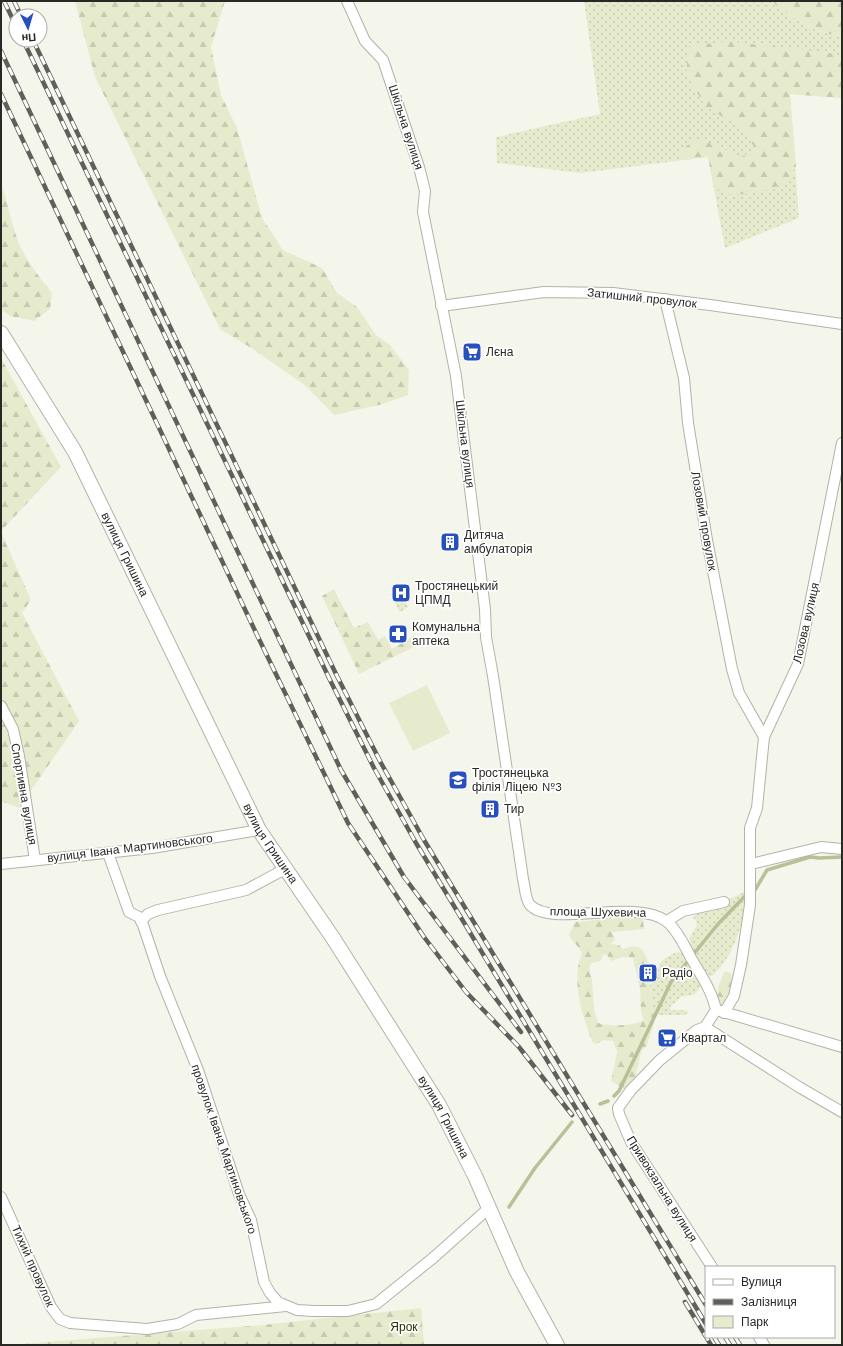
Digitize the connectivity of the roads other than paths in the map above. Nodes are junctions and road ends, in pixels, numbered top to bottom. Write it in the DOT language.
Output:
graph roads {
  1 [pos="347,1"];
  2 [pos="665,299"];
  3 [pos="441,306"];
  4 [pos="842,324"];
  5 [pos="1,333"];
  6 [pos="842,443"];
  7 [pos="1,706"];
  8 [pos="764,737"];
  9 [pos="259,830"];
  10 [pos="842,849"];
  11 [pos="108,853"];
  12 [pos="35,860"];
  13 [pos="1,864"];
  14 [pos="751,864"];
  15 [pos="285,869"];
  16 [pos="724,902"];
  17 [pos="529,903"];
  18 [pos="141,921"];
  19 [pos="667,921"];
  20 [pos="720,1011"];
  21 [pos="706,1027"];
  22 [pos="842,1047"];
  23 [pos="842,1112"];
  24 [pos="1,1197"];
  25 [pos="489,1208"];
  26 [pos="711,1266"];
  27 [pos="286,1306"];
  28 [pos="557,1345"];
  1 -- 3 [label="street, Шкільна вулиця"];
  2 -- 3 [label="street, Затишний провулок"];
  2 -- 4 [label="street, Затишний провулок"];
  2 -- 8 [label="street, Лозовий провулок"];
  3 -- 17 [label="street, Шкільна вулиця"];
  5 -- 9 [label="street, вулиця Гришина"];
  6 -- 8 [label="street, Лозова вулиця"];
  7 -- 12 [label="street, Спортивна вулиця"];
  8 -- 14 [label="street, Лозова вулиця"];
  9 -- 11 [label="street, вулиця Івана Мартиновського"];
  9 -- 15 [label="street, вулиця Гришина"];
  10 -- 14 [label="street"];
  11 -- 12 [label="street, вулиця Івана Мартиновського"];
  11 -- 18 [label="street, провулок Івана Мартиновського"];
  12 -- 13 [label="street, вулиця Івана Мартиновського"];
  14 -- 20 [label="street"];
  15 -- 18 [label="street"];
  15 -- 25 [label="street, вулиця Гришина"];
  16 -- 19 [label="street"];
  17 -- 19 [label="street, площа Шухевича"];
  18 -- 27 [label="street, провулок Івана Мартиновського"];
  19 -- 20 [label="street"];
  20 -- 21 [label="street"];
  20 -- 22 [label="street"];
  21 -- 23 [label="street"];
  21 -- 26 [label="street, Привокзальна вулиця"];
  24 -- 27 [label="street, Тихий провулок"];
  25 -- 27 [label="street, провулок Івана Мартиновського"];
  25 -- 28 [label="street, вулиця Гришина"];
}
